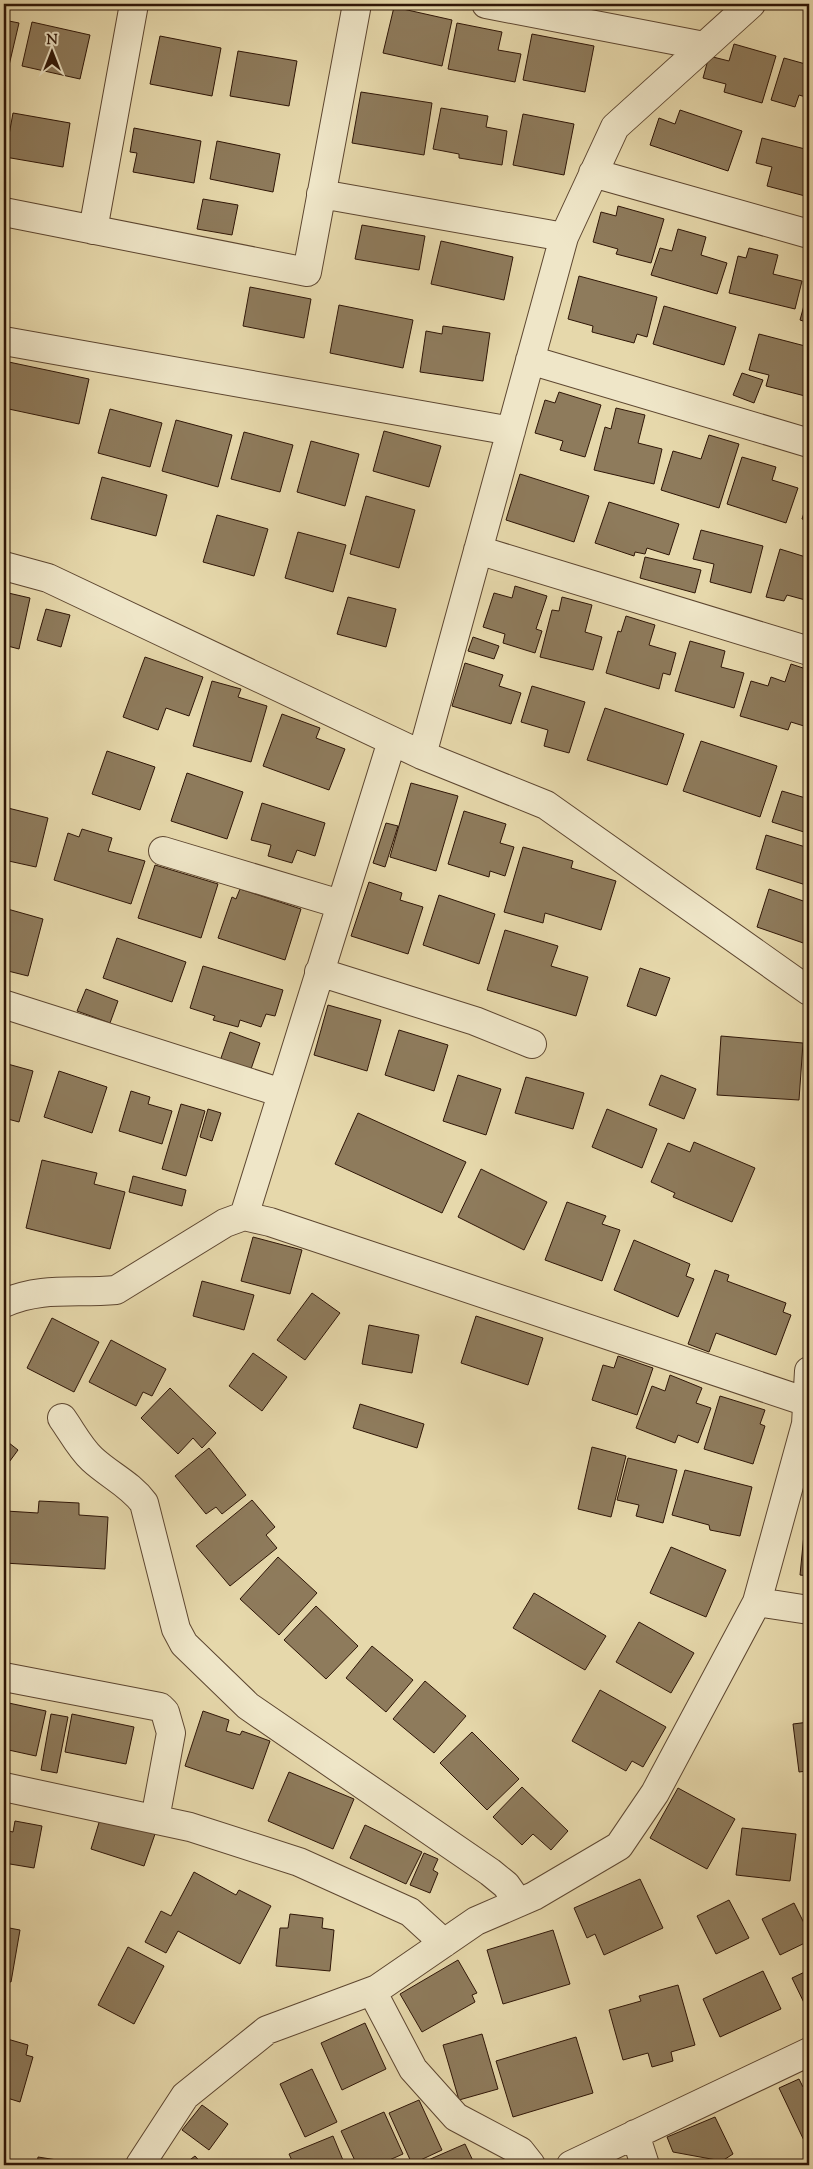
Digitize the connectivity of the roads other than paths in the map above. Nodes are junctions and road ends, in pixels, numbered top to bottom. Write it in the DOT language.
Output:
graph roads {
  1 [pos="134,4"];
  2 [pos="357,4"];
  3 [pos="486,4"];
  4 [pos="751,4"];
  5 [pos="704,46"];
  6 [pos="593,173"];
  7 [pos="321,194"];
  8 [pos="4,212"];
  9 [pos="93,230"];
  10 [pos="809,234"];
  11 [pos="564,237"];
  12 [pos="4,340"];
  13 [pos="530,360"];
  14 [pos="511,431"];
  15 [pos="809,443"];
  16 [pos="478,550"];
  17 [pos="4,566"];
  18 [pos="809,651"];
  19 [pos="392,741"];
  20 [pos="422,755"];
  21 [pos="163,851"];
  22 [pos="340,904"];
  23 [pos="319,972"];
  24 [pos="809,990"];
  25 [pos="6,1005"];
  26 [pos="532,1044"];
  27 [pos="282,1093"];
  28 [pos="244,1216"];
  29 [pos="4,1303"];
  30 [pos="809,1371"];
  31 [pos="807,1417"];
  32 [pos="62,1418"];
  33 [pos="757,1602"];
  34 [pos="809,1610"];
  35 [pos="4,1678"];
  36 [pos="4,1788"];
  37 [pos="155,1820"];
  38 [pos="518,1902"];
  39 [pos="444,1943"];
  40 [pos="372,1991"];
  41 [pos="809,2052"];
  42 [pos="636,2134"];
  43 [pos="140,2165"];
  44 [pos="531,2165"];
  45 [pos="571,2165"];
  46 [pos="645,2165"];
  1 -- 9 [label="street"];
  2 -- 7 [label="street"];
  3 -- 5 [label="street"];
  4 -- 5 [label="street"];
  5 -- 6 [label="street"];
  6 -- 10 [label="street"];
  6 -- 11 [label="street"];
  7 -- 9 [label="street"];
  7 -- 11 [label="street"];
  8 -- 9 [label="street"];
  11 -- 13 [label="street"];
  12 -- 14 [label="street"];
  13 -- 14 [label="street"];
  13 -- 15 [label="street"];
  14 -- 16 [label="street"];
  16 -- 18 [label="street"];
  16 -- 20 [label="street"];
  17 -- 19 [label="street"];
  19 -- 20 [label="street"];
  19 -- 22 [label="street"];
  20 -- 24 [label="street"];
  21 -- 22 [label="street"];
  22 -- 23 [label="street"];
  23 -- 26 [label="street"];
  23 -- 27 [label="street"];
  25 -- 27 [label="street"];
  27 -- 28 [label="street"];
  28 -- 29 [label="street"];
  28 -- 31 [label="street"];
  30 -- 31 [label="street"];
  31 -- 33 [label="street"];
  32 -- 38 [label="street"];
  33 -- 34 [label="street"];
  33 -- 38 [label="street"];
  35 -- 37 [label="street"];
  36 -- 37 [label="street"];
  37 -- 39 [label="street"];
  38 -- 39 [label="street"];
  39 -- 40 [label="street"];
  40 -- 43 [label="street"];
  40 -- 44 [label="street"];
  41 -- 42 [label="street"];
  42 -- 45 [label="street"];
  42 -- 46 [label="street"];
}
